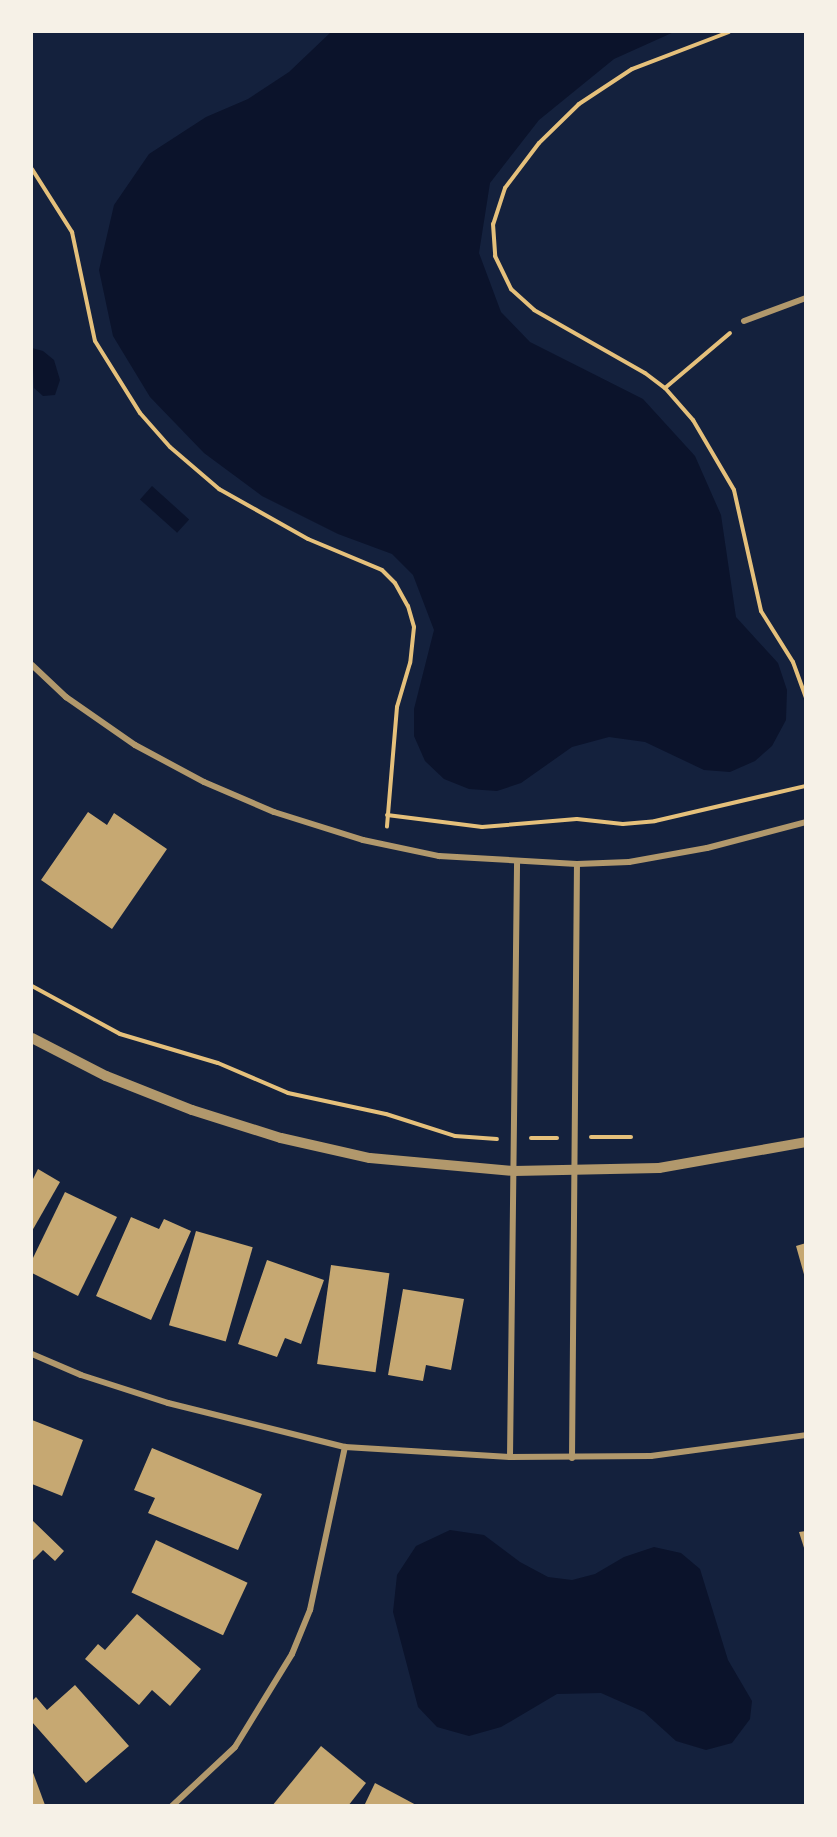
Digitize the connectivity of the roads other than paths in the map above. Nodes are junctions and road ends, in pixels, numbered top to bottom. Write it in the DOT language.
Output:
graph roads {
  1 [pos="806,298"];
  2 [pos="744,321"];
  3 [pos="32,665"];
  4 [pos="806,822"];
  5 [pos="517,863"];
  6 [pos="577,864"];
  7 [pos="32,1038"];
  8 [pos="806,1142"];
  9 [pos="514,1171"];
  10 [pos="574,1171"];
  11 [pos="32,1354"];
  12 [pos="806,1435"];
  13 [pos="345,1447"];
  14 [pos="510,1457"];
  15 [pos="572,1458"];
  16 [pos="172,1806"];
  1 -- 2 [label="street"];
  3 -- 5 [label="street"];
  4 -- 6 [label="street"];
  5 -- 6 [label="street"];
  5 -- 9 [label="street"];
  6 -- 10 [label="street"];
  7 -- 9 [label="street"];
  8 -- 10 [label="street"];
  9 -- 10 [label="street"];
  9 -- 14 [label="street"];
  10 -- 15 [label="street"];
  11 -- 13 [label="street"];
  12 -- 15 [label="street"];
  13 -- 14 [label="street"];
  13 -- 16 [label="street"];
  14 -- 15 [label="street"];
}
